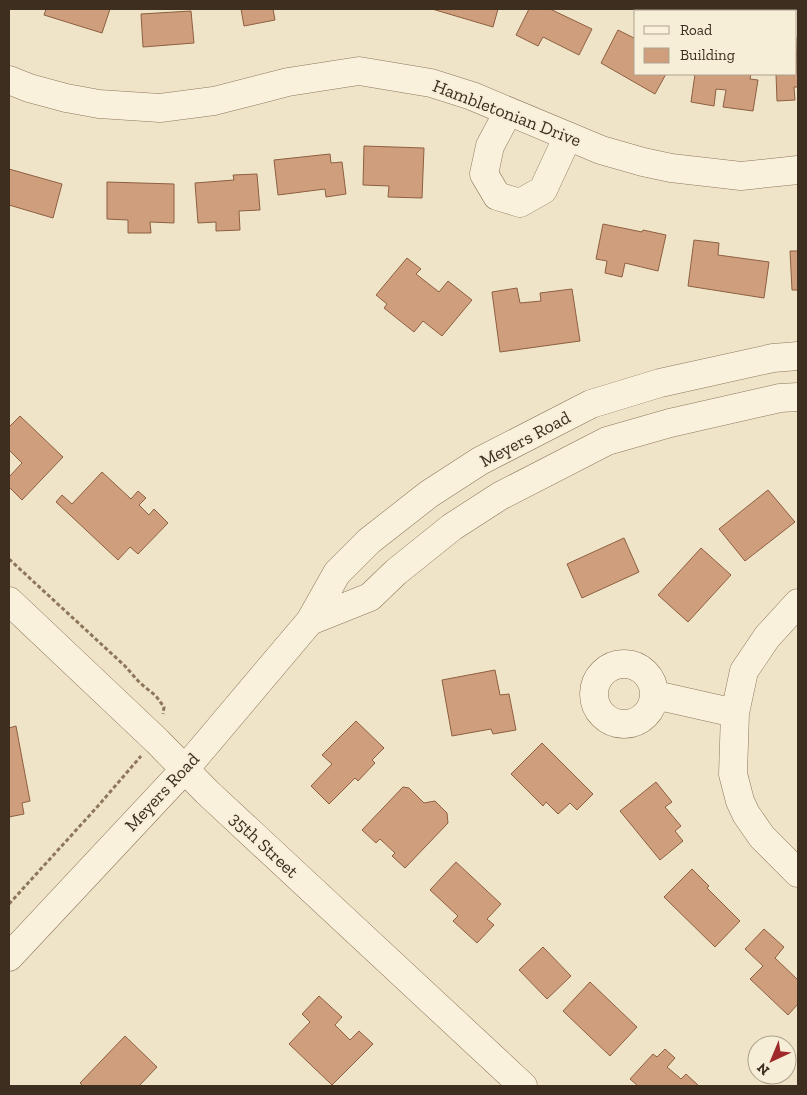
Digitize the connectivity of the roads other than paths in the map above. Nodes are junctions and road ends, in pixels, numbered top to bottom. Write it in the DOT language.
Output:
graph roads {
  1 [pos="9,80"];
  2 [pos="508,112"];
  3 [pos="568,136"];
  4 [pos="798,170"];
  5 [pos="798,356"];
  6 [pos="798,397"];
  7 [pos="9,601"];
  8 [pos="798,603"];
  9 [pos="310,622"];
  10 [pos="655,695"];
  11 [pos="735,713"];
  12 [pos="185,769"];
  13 [pos="798,873"];
  14 [pos="9,958"];
  15 [pos="523,1086"];
  1 -- 2 [label="street, Hambletonian Drive"];
  2 -- 3 [label="street, Hambletonian Drive"];
  2 -- 3 [label="street"];
  3 -- 4 [label="street, Hambletonian Drive"];
  5 -- 9 [label="street, Meyers Road"];
  6 -- 9 [label="street, Meyers Road"];
  7 -- 12 [label="street, 35th Street"];
  8 -- 11 [label="street"];
  9 -- 12 [label="street, Meyers Road"];
  10 -- 11 [label="street"];
  11 -- 13 [label="street"];
  12 -- 14 [label="street, Meyers Road"];
  12 -- 15 [label="street, 35th Street"];
}
